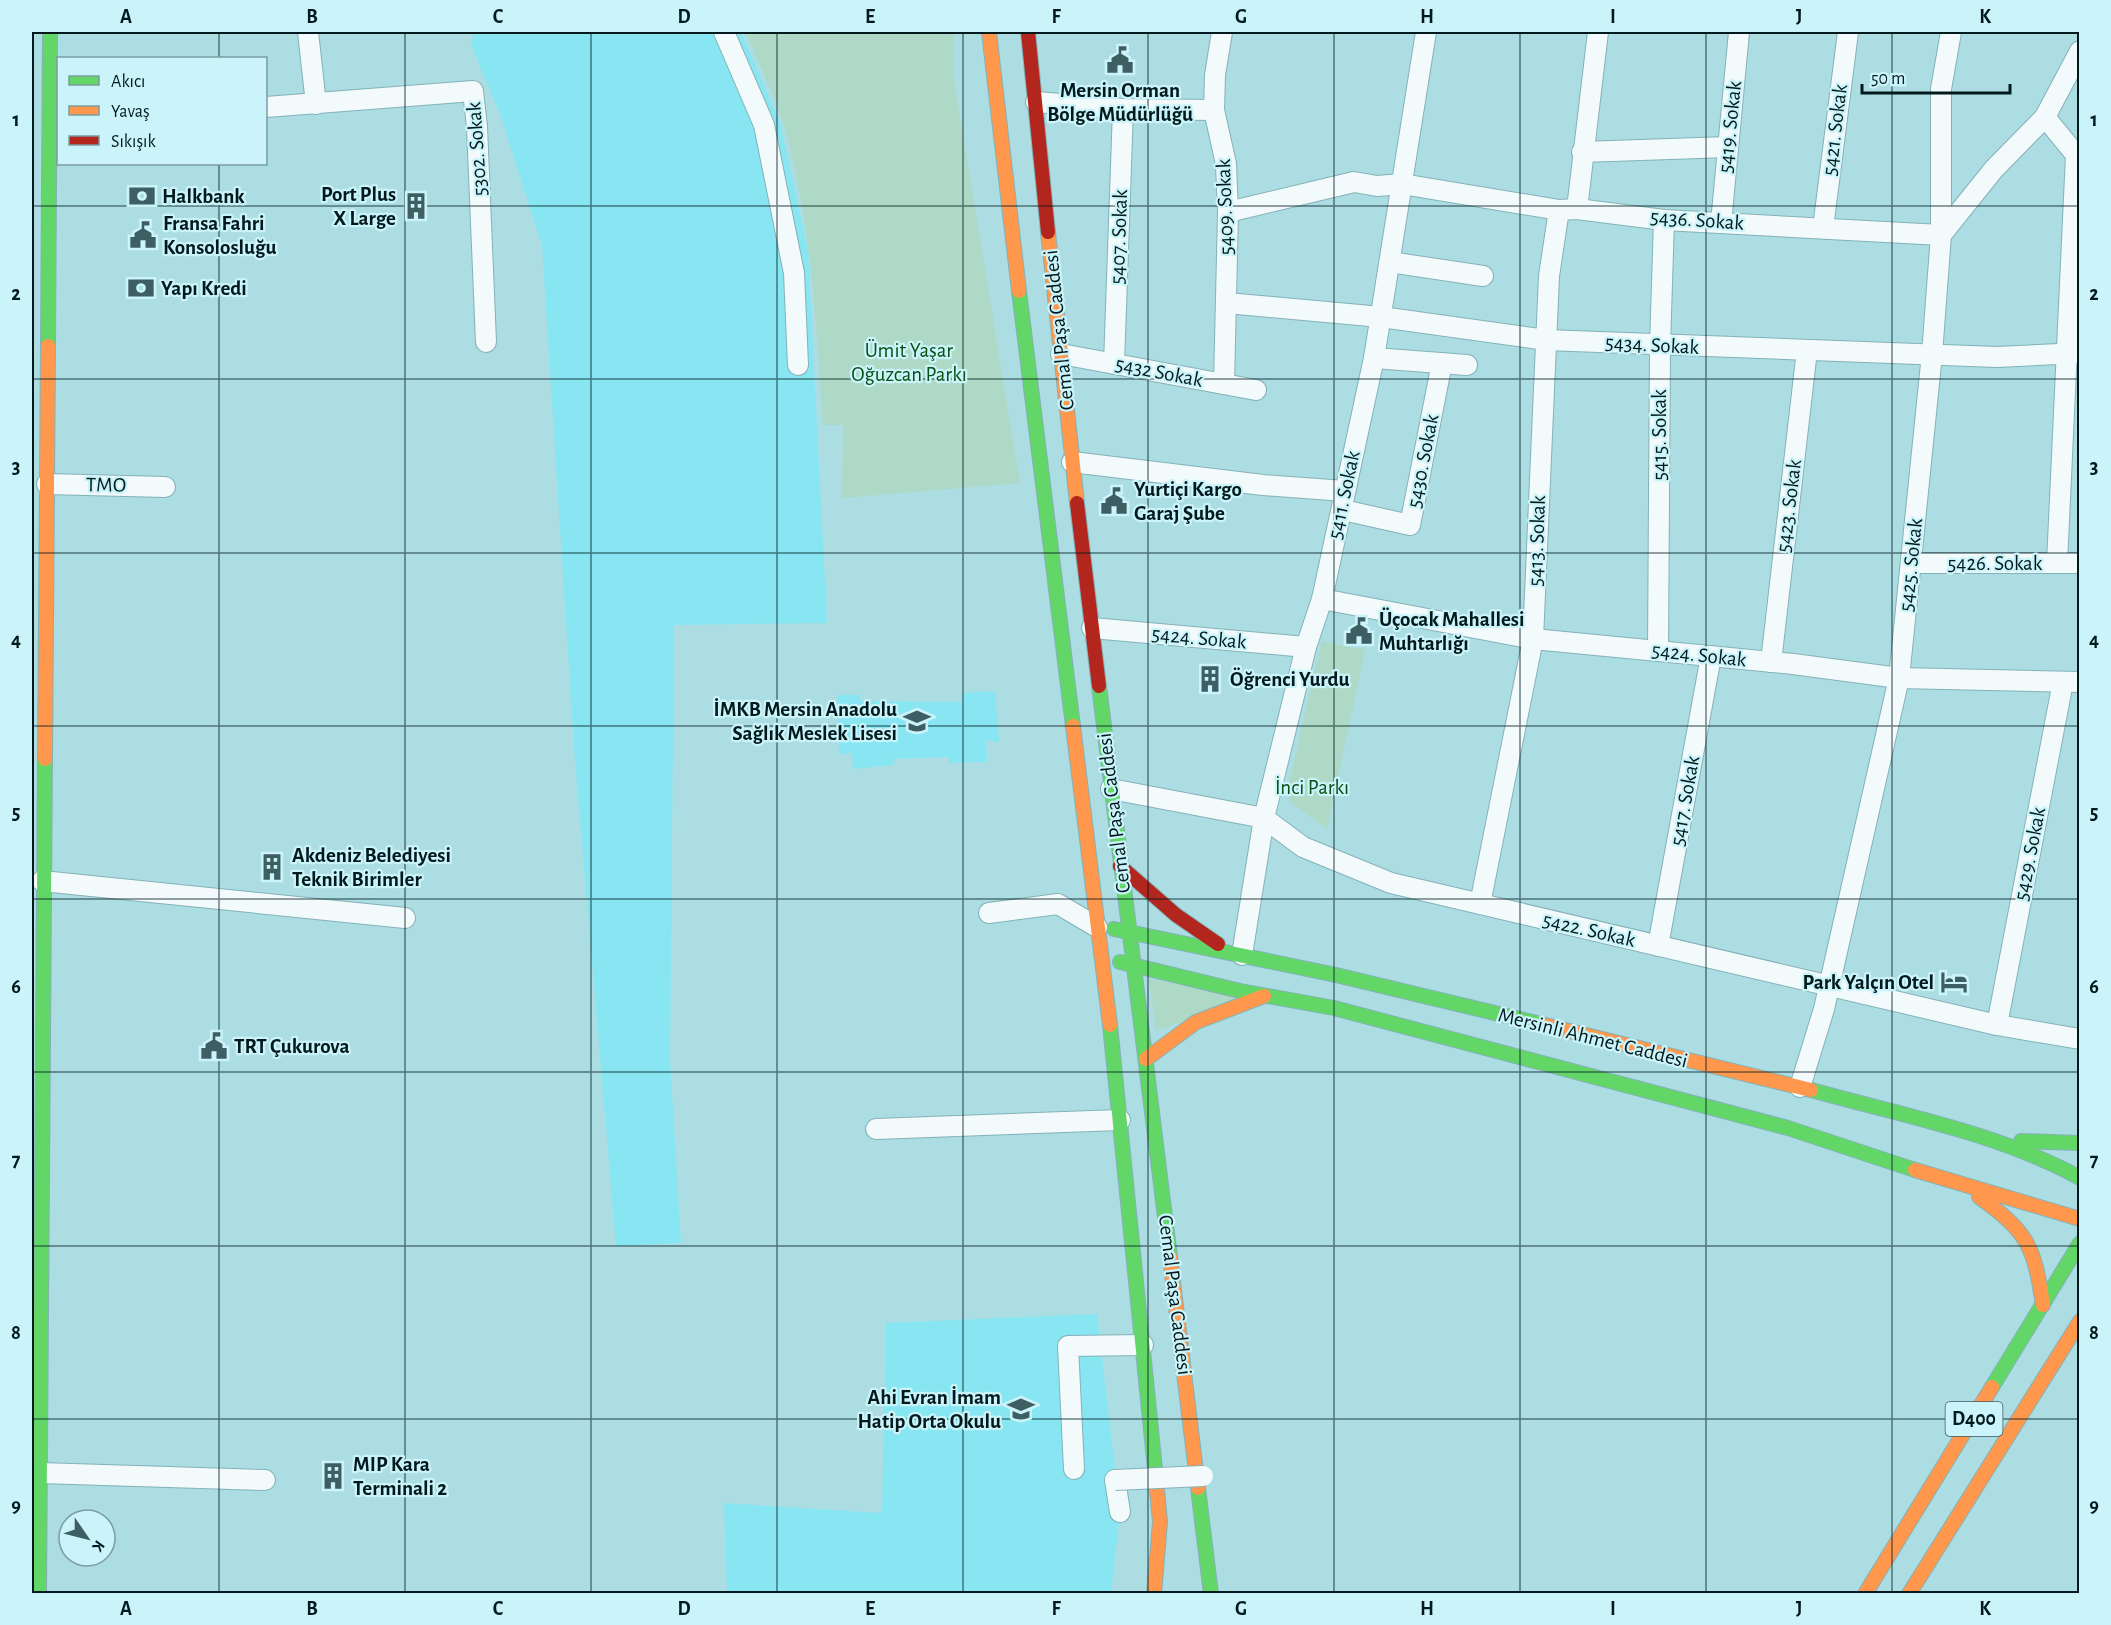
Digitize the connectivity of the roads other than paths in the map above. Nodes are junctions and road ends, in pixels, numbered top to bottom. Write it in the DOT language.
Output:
graph roads {
  1 [pos="50,32"];
  2 [pos="308,32"];
  3 [pos="724,32"];
  4 [pos="989,32"];
  5 [pos="1028,32"];
  6 [pos="1222,32"];
  7 [pos="1426,32"];
  8 [pos="1598,32"];
  9 [pos="1739,32"];
  10 [pos="1848,32"];
  11 [pos="1951,32"];
  12 [pos="2079,51"];
  13 [pos="1036,102"];
  14 [pos="316,104"];
  15 [pos="267,107"];
  16 [pos="1123,110"];
  17 [pos="1214,110"];
  18 [pos="2045,117"];
  19 [pos="54,118"];
  20 [pos="1728,147"];
  21 [pos="1582,152"];
  22 [pos="1402,184"];
  23 [pos="1568,210"];
  24 [pos="1228,212"];
  25 [pos="1664,220"];
  26 [pos="1721,223"];
  27 [pos="1822,228"];
  28 [pos="1941,235"];
  29 [pos="1390,262"];
  30 [pos="1483,276"];
  31 [pos="1227,303"];
  32 [pos="1381,317"];
  33 [pos="1546,340"];
  34 [pos="486,342"];
  35 [pos="1660,346"];
  36 [pos="1807,350"];
  37 [pos="2074,353"];
  38 [pos="1061,354"];
  39 [pos="1932,354"];
  40 [pos="1374,358"];
  41 [pos="1442,363"];
  42 [pos="1114,364"];
  43 [pos="798,365"];
  44 [pos="1467,365"];
  45 [pos="1224,384"];
  46 [pos="1256,390"];
  47 [pos="1072,462"];
  48 [pos="47,484"];
  49 [pos="165,487"];
  50 [pos="1344,500"];
  51 [pos="1911,563"];
  52 [pos="2057,563"];
  53 [pos="2079,563"];
  54 [pos="1322,598"];
  55 [pos="1092,628"];
  56 [pos="1533,639"];
  57 [pos="1306,647"];
  58 [pos="1658,651"];
  59 [pos="1711,656"];
  60 [pos="1771,662"];
  61 [pos="1899,678"];
  62 [pos="2071,682"];
  63 [pos="1111,789"];
  64 [pos="1264,818"];
  65 [pos="1120,866"];
  66 [pos="42,881"];
  67 [pos="1480,904"];
  68 [pos="989,913"];
  69 [pos="405,918"];
  70 [pos="1097,927"];
  71 [pos="1128,930"];
  72 [pos="1658,946"];
  73 [pos="1235,953"];
  74 [pos="1104,960"];
  75 [pos="1134,965"];
  76 [pos="1829,986"];
  77 [pos="1264,996"];
  78 [pos="1997,1025"];
  79 [pos="2079,1039"];
  80 [pos="1146,1059"];
  81 [pos="1800,1088"];
  82 [pos="1120,1120"];
  83 [pos="876,1129"];
  84 [pos="1985,1138"];
  85 [pos="2079,1143"];
  86 [pos="2079,1178"];
  87 [pos="1960,1185"];
  88 [pos="2079,1219"];
  89 [pos="2079,1243"];
  90 [pos="2043,1305"];
  91 [pos="2079,1321"];
  92 [pos="1143,1345"];
  93 [pos="1074,1469"];
  94 [pos="40,1473"];
  95 [pos="266,1480"];
  96 [pos="1202,1511"];
  97 [pos="1120,1512"];
  98 [pos="39,1593"];
  99 [pos="1154,1593"];
  100 [pos="1211,1593"];
  101 [pos="1865,1593"];
  102 [pos="1909,1593"];
  1 -- 19 [label="main road"];
  2 -- 14 [label="street"];
  3 -- 43 [label="street"];
  4 -- 70 [label="main road, Cemal Paşa Caddesi"];
  5 -- 13 [label="main road, Cemal Paşa Caddesi"];
  6 -- 17 [label="street, 5409. Sokak"];
  7 -- 22 [label="street, 5411. Sokak"];
  8 -- 21 [label="street, 5413. Sokak"];
  9 -- 20 [label="street, 5419. Sokak"];
  10 -- 27 [label="street, 5421. Sokak"];
  11 -- 28 [label="street, 5425. Sokak"];
  12 -- 18 [label="street"];
  13 -- 16 [label="street"];
  13 -- 38 [label="main road, Cemal Paşa Caddesi"];
  14 -- 15 [label="street, 5302. Sokak"];
  14 -- 34 [label="street, 5302. Sokak"];
  16 -- 17 [label="street"];
  16 -- 42 [label="street, 5407. Sokak"];
  17 -- 24 [label="street, 5409. Sokak"];
  18 -- 28 [label="street"];
  18 -- 37 [label="street"];
  19 -- 48 [label="main road"];
  20 -- 21 [label="street"];
  20 -- 26 [label="street, 5419. Sokak"];
  21 -- 23 [label="street, 5413. Sokak"];
  22 -- 23 [label="street, 5436. Sokak"];
  22 -- 24 [label="street, 5436. Sokak"];
  22 -- 29 [label="street, 5411. Sokak"];
  23 -- 25 [label="street, 5436. Sokak"];
  23 -- 33 [label="street, 5413. Sokak"];
  24 -- 31 [label="street, 5409. Sokak"];
  25 -- 26 [label="street, 5436. Sokak"];
  25 -- 35 [label="street, 5415. Sokak"];
  26 -- 27 [label="street, 5436. Sokak"];
  27 -- 28 [label="street, 5436. Sokak"];
  28 -- 39 [label="street, 5425. Sokak"];
  29 -- 30 [label="street"];
  29 -- 32 [label="street, 5411. Sokak"];
  31 -- 32 [label="street, 5434. Sokak"];
  31 -- 45 [label="street, 5409. Sokak"];
  32 -- 33 [label="street, 5434. Sokak"];
  32 -- 40 [label="street, 5411. Sokak"];
  33 -- 35 [label="street, 5434. Sokak"];
  33 -- 56 [label="street, 5413. Sokak"];
  35 -- 36 [label="street, 5434. Sokak"];
  35 -- 58 [label="street, 5415. Sokak"];
  36 -- 39 [label="street, 5434. Sokak"];
  36 -- 60 [label="street, 5423. Sokak"];
  37 -- 39 [label="street, 5434. Sokak"];
  37 -- 52 [label="street"];
  38 -- 42 [label="street, 5432 Sokak"];
  38 -- 47 [label="main road, Cemal Paşa Caddesi"];
  39 -- 51 [label="street, 5425. Sokak"];
  40 -- 41 [label="street"];
  40 -- 50 [label="street, 5411. Sokak"];
  41 -- 44 [label="street"];
  41 -- 50 [label="street, 5430. Sokak"];
  42 -- 45 [label="street, 5432 Sokak"];
  45 -- 46 [label="street, 5432 Sokak"];
  47 -- 50 [label="street"];
  47 -- 55 [label="main road, Cemal Paşa Caddesi"];
  48 -- 49 [label="street, TMO"];
  48 -- 66 [label="main road"];
  50 -- 54 [label="street, 5411. Sokak"];
  51 -- 52 [label="street, 5426. Sokak"];
  51 -- 61 [label="street, 5425. Sokak"];
  52 -- 53 [label="street, 5426. Sokak"];
  54 -- 56 [label="street, 5424. Sokak"];
  54 -- 57 [label="street, 5411. Sokak"];
  55 -- 57 [label="street, 5424. Sokak"];
  55 -- 63 [label="main road, Cemal Paşa Caddesi"];
  56 -- 58 [label="street, 5424. Sokak"];
  56 -- 67 [label="street, 5413. Sokak"];
  57 -- 64 [label="street, 5411. Sokak"];
  58 -- 59 [label="street, 5424. Sokak"];
  59 -- 60 [label="street, 5424. Sokak"];
  59 -- 72 [label="street, 5417. Sokak"];
  60 -- 61 [label="street, 5424. Sokak"];
  61 -- 62 [label="street, 5424. Sokak"];
  61 -- 76 [label="street, 5425. Sokak"];
  62 -- 78 [label="street, 5429. Sokak"];
  63 -- 64 [label="street, 5422. Sokak"];
  63 -- 65 [label="main road, Cemal Paşa Caddesi"];
  64 -- 67 [label="street, 5422. Sokak"];
  64 -- 73 [label="street, 5411. Sokak"];
  65 -- 71 [label="main road, Cemal Paşa Caddesi"];
  65 -- 73 [label="main road"];
  66 -- 69 [label="street"];
  66 -- 94 [label="main road"];
  67 -- 72 [label="street, 5422. Sokak"];
  68 -- 70 [label="street"];
  70 -- 71 [label="main road, Mersinli Ahmet Caddesi"];
  70 -- 74 [label="main road, Cemal Paşa Caddesi"];
  71 -- 73 [label="main road, Mersinli Ahmet Caddesi"];
  71 -- 75 [label="main road, Cemal Paşa Caddesi"];
  72 -- 76 [label="street, 5422. Sokak"];
  73 -- 81 [label="main road, Mersinli Ahmet Caddesi"];
  74 -- 75 [label="main road, Mersinli Ahmet Caddesi"];
  74 -- 82 [label="main road, Cemal Paşa Caddesi"];
  75 -- 77 [label="main road, Mersinli Ahmet Caddesi"];
  75 -- 80 [label="main road, Cemal Paşa Caddesi"];
  76 -- 78 [label="street, 5422. Sokak"];
  76 -- 81 [label="street, 5425. Sokak"];
  77 -- 80 [label="main road"];
  77 -- 87 [label="main road, Mersinli Ahmet Caddesi"];
  78 -- 79 [label="street, 5422. Sokak"];
  80 -- 96 [label="main road, Cemal Paşa Caddesi"];
  81 -- 84 [label="main road, Mersinli Ahmet Caddesi"];
  82 -- 83 [label="street"];
  82 -- 92 [label="main road, Cemal Paşa Caddesi"];
  84 -- 85 [label="main road"];
  84 -- 86 [label="main road, Mersinli Ahmet Caddesi"];
  87 -- 88 [label="main road, Mersinli Ahmet Caddesi"];
  87 -- 90 [label="main road"];
  89 -- 90 [label="main road, D400"];
  90 -- 101 [label="main road, D400"];
  91 -- 102 [label="main road, D400"];
  92 -- 93 [label="street"];
  92 -- 99 [label="main road, Cemal Paşa Caddesi"];
  94 -- 95 [label="street"];
  94 -- 98 [label="main road"];
  96 -- 97 [label="street, bridge"];
  96 -- 100 [label="main road, Cemal Paşa Caddesi"];
}
